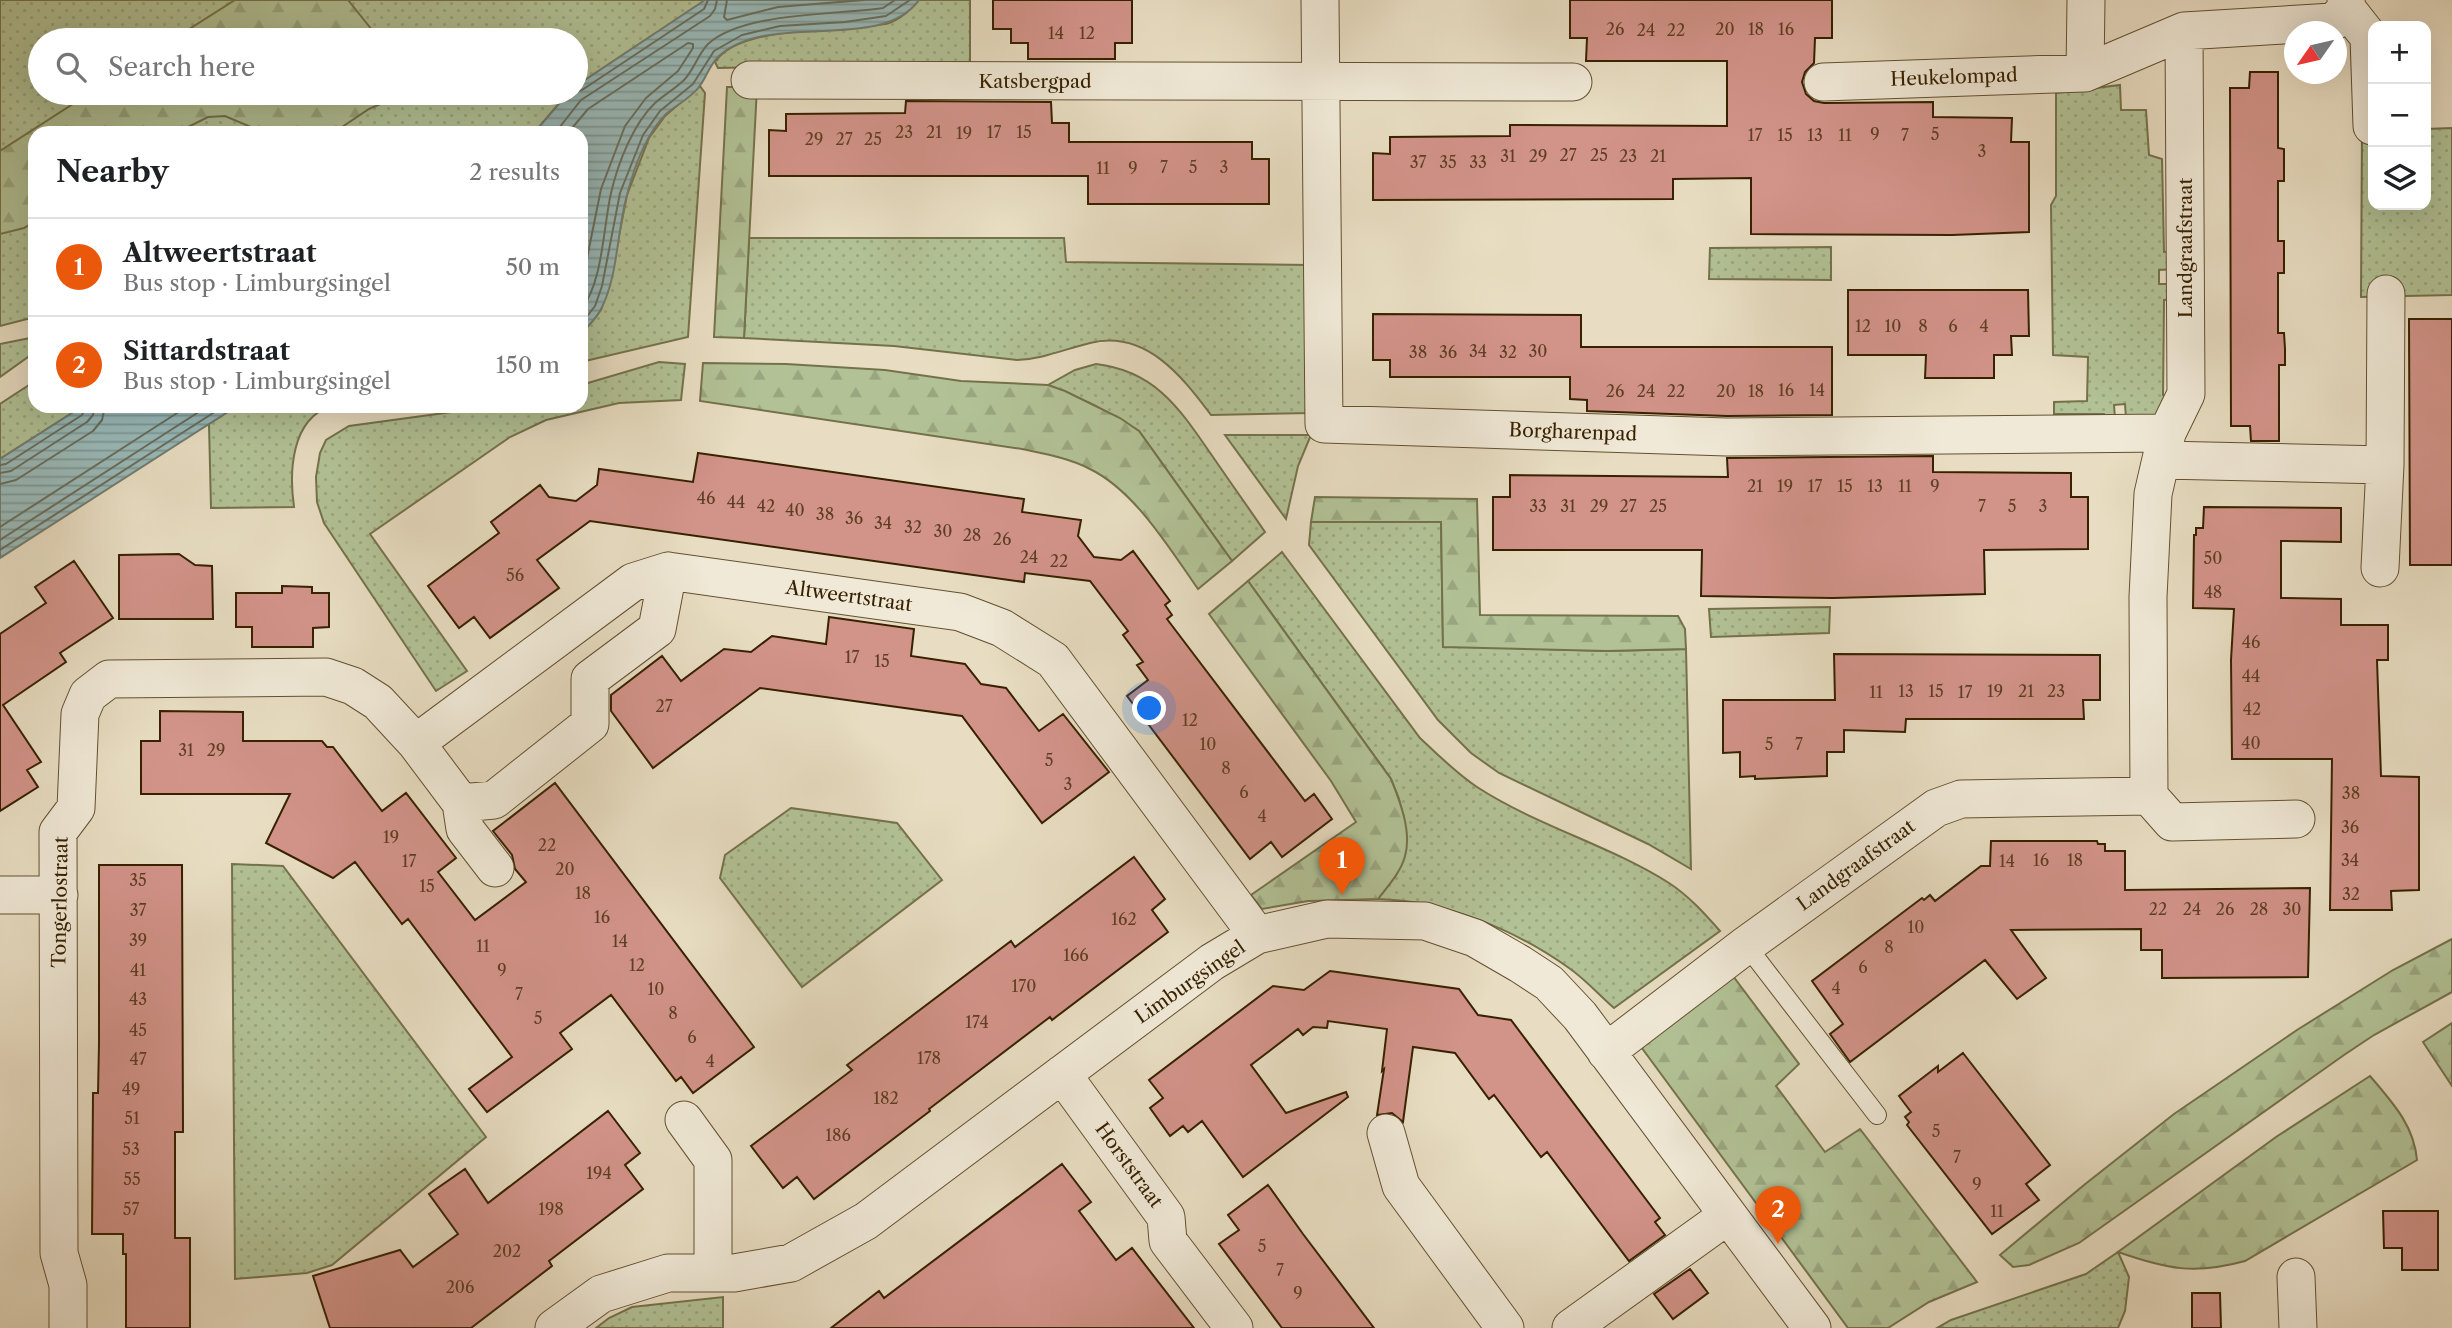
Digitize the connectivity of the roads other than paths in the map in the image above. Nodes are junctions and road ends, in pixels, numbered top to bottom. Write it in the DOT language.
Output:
graph roads {
  1 [pos="1320,0"];
  2 [pos="2086,0"];
  3 [pos="2346,5"];
  4 [pos="2184,31"];
  5 [pos="2085,73"];
  6 [pos="750,80"];
  7 [pos="1320,80"];
  8 [pos="1573,82"];
  9 [pos="1823,82"];
  10 [pos="2371,84"];
  11 [pos="2386,294"];
  12 [pos="2164,447"];
  13 [pos="2385,465"];
  14 [pos="2380,568"];
  15 [pos="668,571"];
  16 [pos="416,743"];
  17 [pos="2149,796"];
  18 [pos="461,803"];
  19 [pos="2296,818"];
  20 [pos="495,868"];
  21 [pos="0,895"];
  22 [pos="59,895"];
  23 [pos="1257,935"];
  24 [pos="1746,946"];
  25 [pos="1606,1052"];
  26 [pos="1062,1074"];
  27 [pos="1877,1115"];
  28 [pos="684,1120"];
  29 [pos="1386,1133"];
  30 [pos="1727,1216"];
  31 [pos="713,1273"];
  32 [pos="2295,1277"];
  33 [pos="68,1328"];
  34 [pos="554,1328"];
  35 [pos="1234,1328"];
  36 [pos="1505,1328"];
  37 [pos="1571,1328"];
  38 [pos="1812,1328"];
  39 [pos="2298,1328"];
  1 -- 7 [label="street"];
  2 -- 5 [label="street"];
  3 -- 4 [label="street"];
  3 -- 10 [label="street"];
  4 -- 5 [label="street"];
  4 -- 12 [label="street, Landgraafstraat"];
  5 -- 9 [label="street, Heukelompad"];
  6 -- 7 [label="street, Katsbergpad"];
  7 -- 8 [label="street"];
  7 -- 12 [label="street, Borgharenpad"];
  11 -- 13 [label="street"];
  12 -- 13 [label="street"];
  12 -- 17 [label="street, Landgraafstraat"];
  13 -- 14 [label="street"];
  15 -- 16 [label="street, Altweertstraat"];
  15 -- 18 [label="street"];
  15 -- 23 [label="street, Altweertstraat"];
  16 -- 18 [label="street, Tongerlostraat"];
  16 -- 22 [label="street, Tongerlostraat"];
  17 -- 19 [label="street"];
  17 -- 24 [label="street, Landgraafstraat"];
  18 -- 20 [label="street, Tongerlostraat"];
  21 -- 22 [label="street"];
  22 -- 33 [label="street, Tongerlostraat"];
  23 -- 25 [label="street, Limburgsingel"];
  23 -- 26 [label="street, Limburgsingel"];
  24 -- 25 [label="street, Landgraafstraat"];
  24 -- 27 [label="lane"];
  25 -- 30 [label="street, Limburgsingel"];
  26 -- 31 [label="street, Limburgsingel"];
  26 -- 35 [label="street, Horststraat"];
  28 -- 31 [label="street"];
  29 -- 36 [label="street"];
  30 -- 37 [label="street"];
  30 -- 38 [label="street, Limburgsingel"];
  31 -- 34 [label="street, Limburgsingel"];
  32 -- 39 [label="street"];
}
